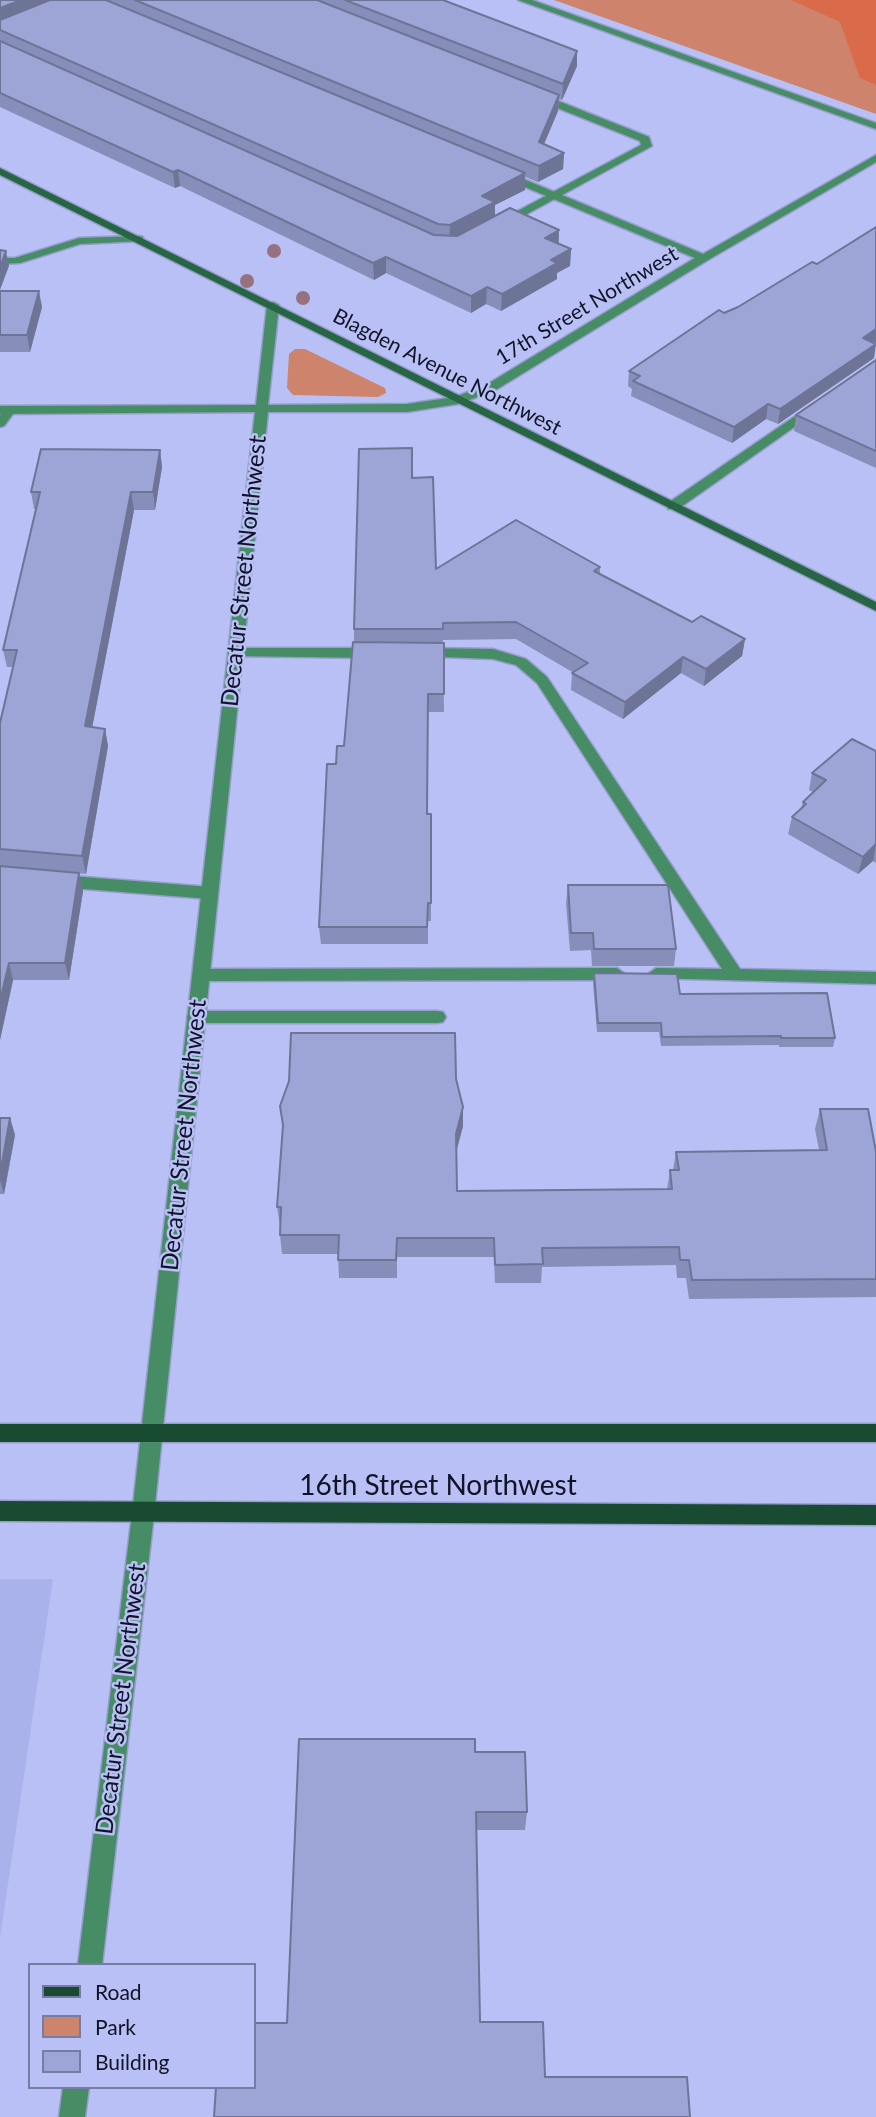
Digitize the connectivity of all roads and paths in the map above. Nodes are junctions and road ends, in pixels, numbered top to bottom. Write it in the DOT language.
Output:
graph roads {
  1 [pos="523,0"];
  2 [pos="526,92"];
  3 [pos="876,126"];
  4 [pos="876,158"];
  5 [pos="492,169"];
  6 [pos="0,171"];
  7 [pos="555,195"];
  8 [pos="492,229"];
  9 [pos="139,239"];
  10 [pos="704,258"];
  11 [pos="0,261"];
  12 [pos="273,305"];
  13 [pos="830,396"];
  14 [pos="458,400"];
  15 [pos="5,410"];
  16 [pos="261,410"];
  17 [pos="0,423"];
  18 [pos="673,506"];
  19 [pos="876,607"];
  20 [pos="235,653"];
  21 [pos="40,879"];
  22 [pos="210,893"];
  23 [pos="201,975"];
  24 [pos="734,975"];
  25 [pos="876,978"];
  26 [pos="197,1017"];
  27 [pos="437,1017"];
  28 [pos="0,1433"];
  29 [pos="152,1433"];
  30 [pos="876,1433"];
  31 [pos="0,1511"];
  32 [pos="143,1514"];
  33 [pos="876,1515"];
  34 [pos="90,1963"];
  35 [pos="76,2089"];
  36 [pos="72,2117"];
  1 -- 3 [label="street"];
  2 -- 7 [label="street"];
  4 -- 10 [label="street, 17th Street Northwest"];
  5 -- 7 [label="street"];
  6 -- 9 [label="main road, Blagden Avenue Northwest"];
  7 -- 8 [label="street"];
  7 -- 10 [label="street"];
  9 -- 11 [label="street"];
  9 -- 12 [label="main road, Blagden Avenue Northwest"];
  10 -- 14 [label="street, 17th Street Northwest"];
  12 -- 14 [label="main road, Blagden Avenue Northwest"];
  12 -- 16 [label="street, Decatur Street Northwest"];
  13 -- 18 [label="street"];
  14 -- 16 [label="street, 17th Street Northwest"];
  14 -- 18 [label="main road, Blagden Avenue Northwest"];
  15 -- 16 [label="street, 17th Street Northwest"];
  15 -- 17 [label="street"];
  16 -- 20 [label="street, Decatur Street Northwest"];
  18 -- 19 [label="main road, Blagden Avenue Northwest"];
  20 -- 22 [label="street, Decatur Street Northwest"];
  20 -- 24 [label="street"];
  21 -- 22 [label="street"];
  22 -- 23 [label="street, Decatur Street Northwest"];
  23 -- 24 [label="street"];
  23 -- 26 [label="street, Decatur Street Northwest"];
  24 -- 25 [label="street"];
  26 -- 27 [label="street"];
  26 -- 29 [label="street, Decatur Street Northwest"];
  28 -- 29 [label="main road"];
  29 -- 30 [label="main road"];
  29 -- 32 [label="street, Decatur Street Northwest"];
  31 -- 32 [label="main road, 16th Street Northwest"];
  32 -- 33 [label="main road, 16th Street Northwest"];
  32 -- 34 [label="street, Decatur Street Northwest"];
  35 -- 36 [label="street"];
}
